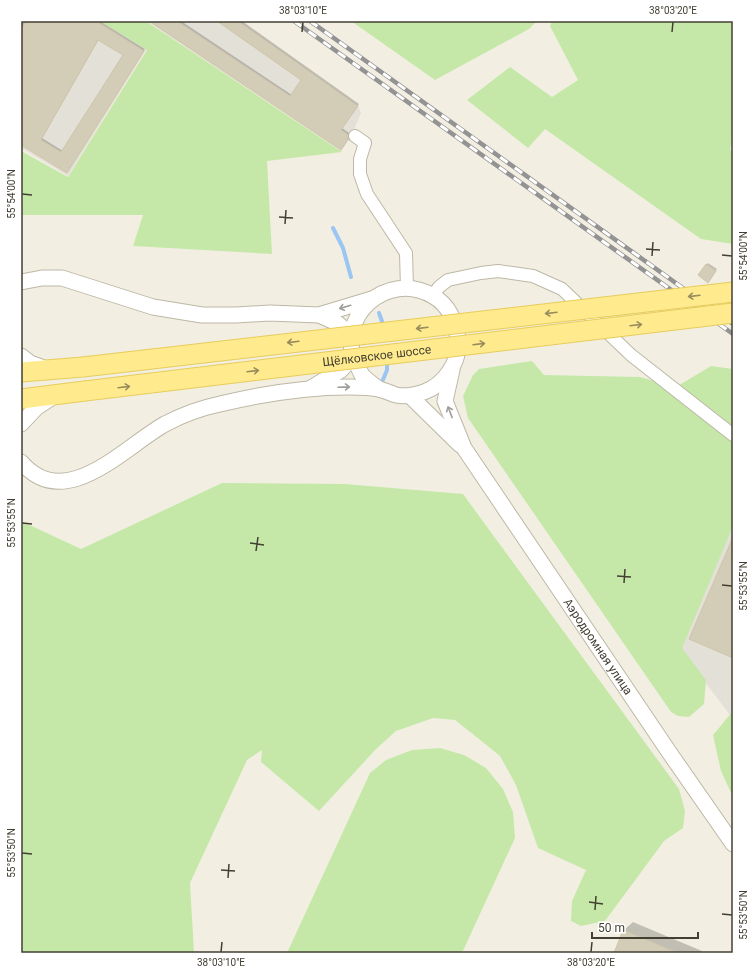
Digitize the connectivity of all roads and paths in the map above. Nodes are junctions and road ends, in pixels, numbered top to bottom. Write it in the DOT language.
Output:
graph roads {
  1 [pos="355,136"];
  2 [pos="42,278"];
  3 [pos="21,282"];
  4 [pos="407,288"];
  5 [pos="21,291"];
  6 [pos="733,292"];
  7 [pos="433,296"];
  8 [pos="372,299"];
  9 [pos="733,313"];
  10 [pos="319,315"];
  11 [pos="351,335"];
  12 [pos="21,356"];
  13 [pos="353,356"];
  14 [pos="453,367"];
  15 [pos="48,370"];
  16 [pos="21,372"];
  17 [pos="310,389"];
  18 [pos="379,389"];
  19 [pos="54,396"];
  20 [pos="410,396"];
  21 [pos="21,399"];
  22 [pos="21,424"];
  23 [pos="733,435"];
  24 [pos="464,448"];
  25 [pos="21,462"];
  26 [pos="733,844"];
  1 -- 4 [label="street"];
  2 -- 3 [label="street"];
  2 -- 5 [label="street"];
  2 -- 10 [label="street"];
  4 -- 7 [label="street"];
  4 -- 8 [label="street"];
  6 -- 15 [label="main road, Щёлковское шоссе, one-way, bridge"];
  7 -- 14 [label="street"];
  7 -- 23 [label="street"];
  8 -- 10 [label="street, one-way"];
  8 -- 11 [label="street"];
  19 -- 9 [label="main road, Щёлковское шоссе, one-way, bridge"];
  10 -- 11 [label="street"];
  11 -- 13 [label="street"];
  12 -- 15 [label="street"];
  13 -- 17 [label="street"];
  13 -- 18 [label="street"];
  14 -- 20 [label="street"];
  24 -- 14 [label="street, one-way"];
  15 -- 16 [label="main road, Щёлковское шоссе"];
  17 -- 18 [label="street, one-way"];
  17 -- 25 [label="street"];
  18 -- 20 [label="street"];
  19 -- 21 [label="main road, Щёлковское шоссе"];
  19 -- 22 [label="street"];
  20 -- 24 [label="street"];
  24 -- 26 [label="street, Аэродромная улица"];
}
